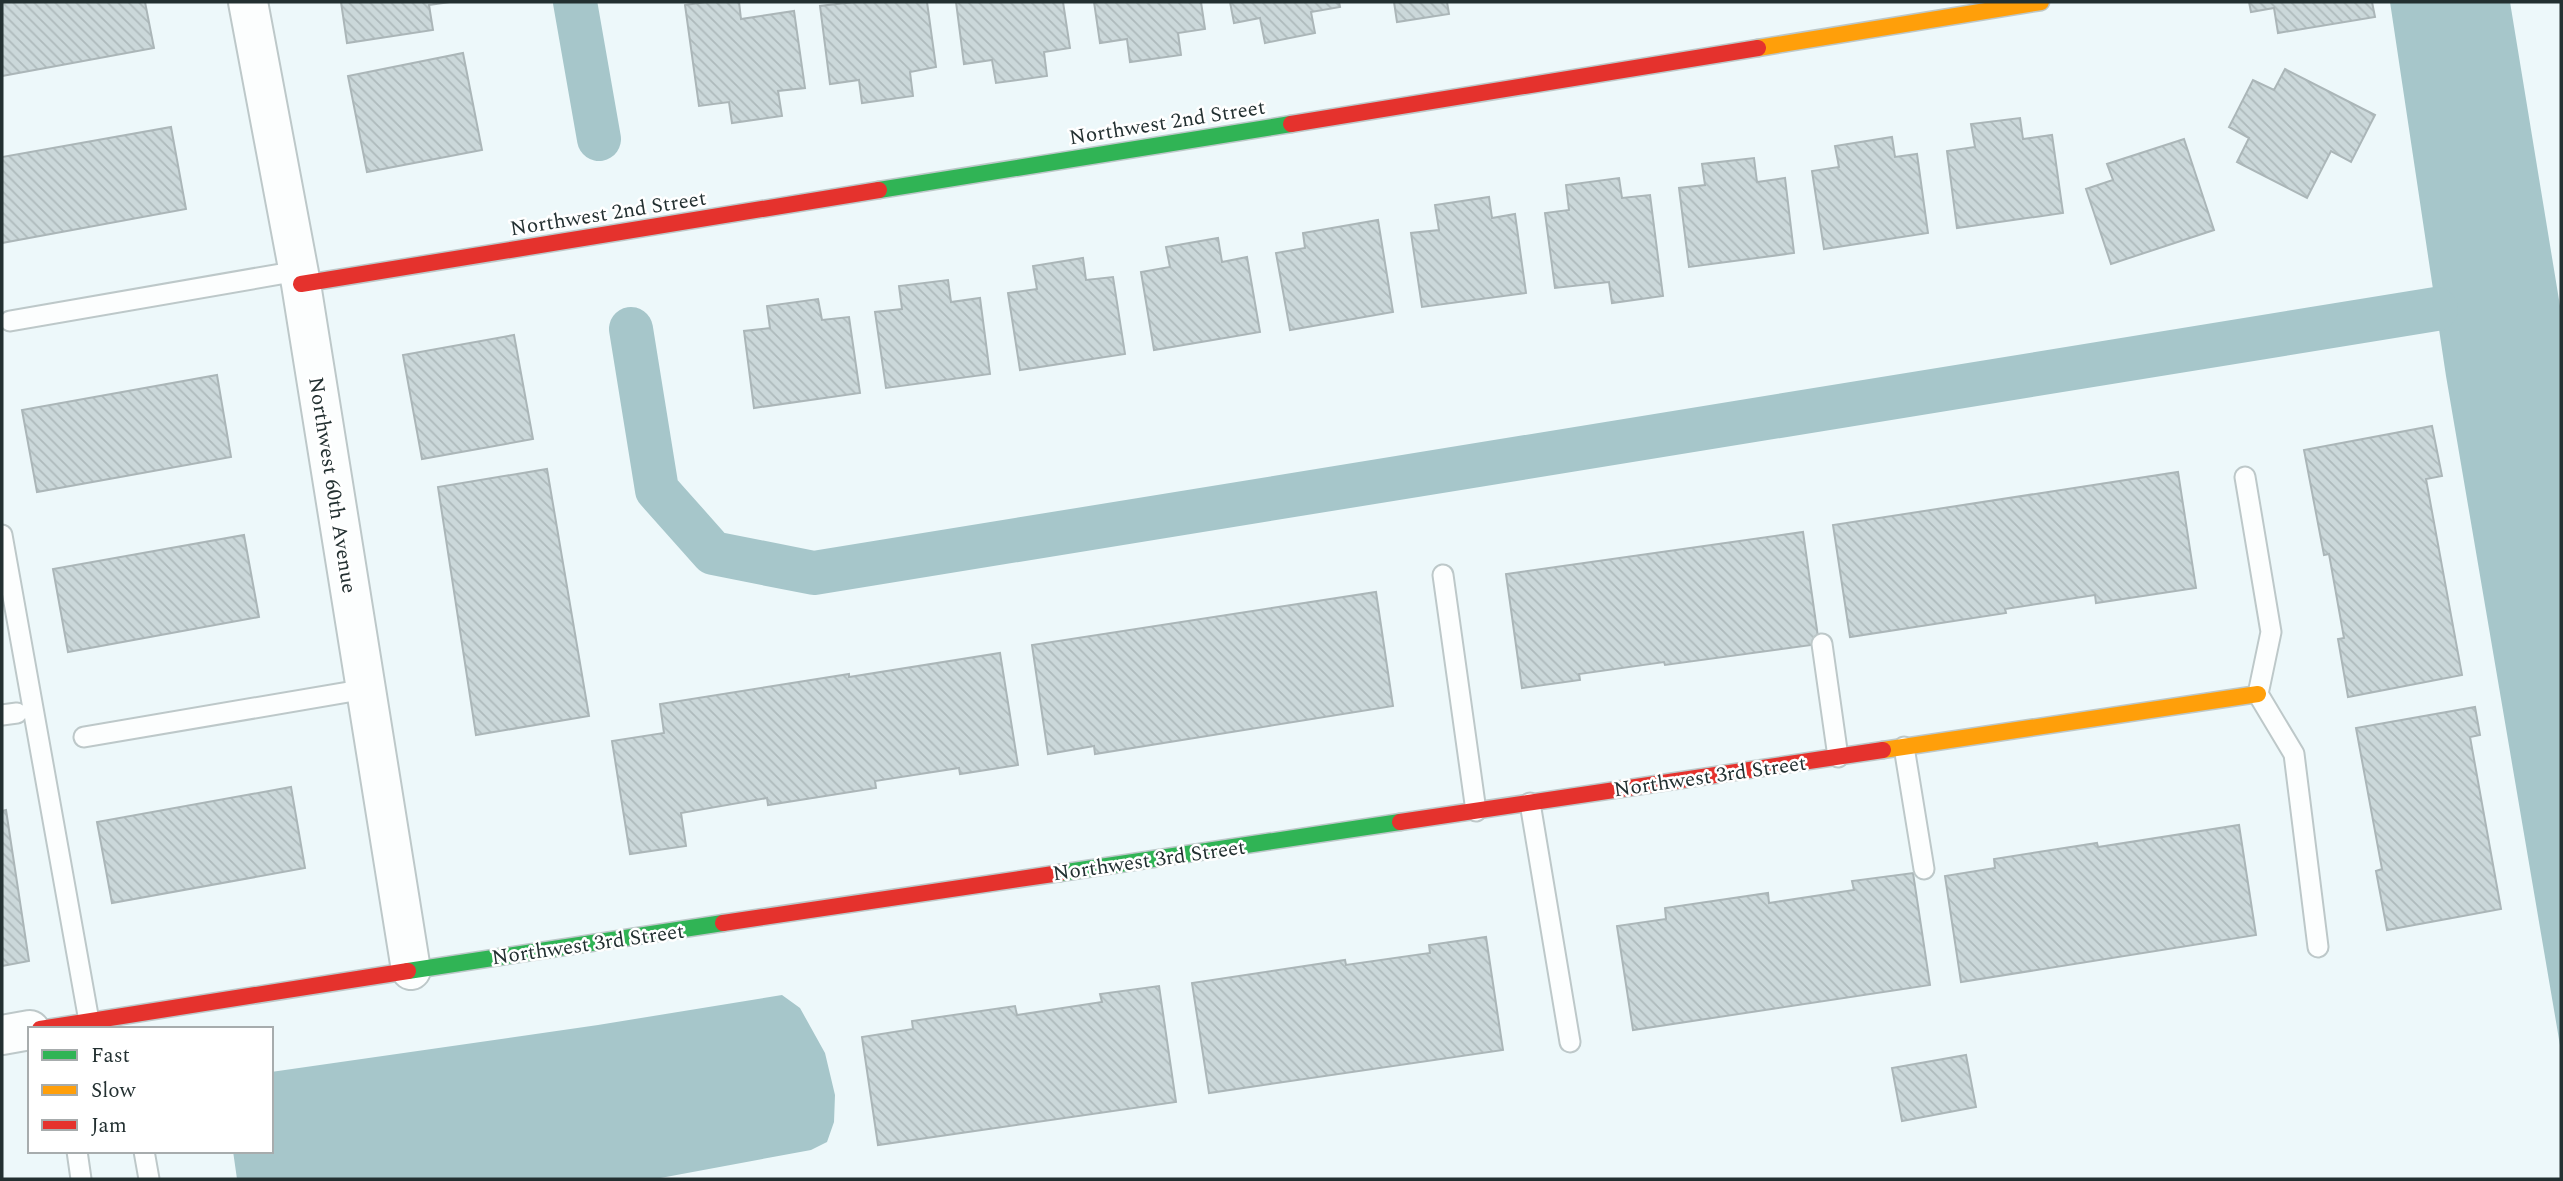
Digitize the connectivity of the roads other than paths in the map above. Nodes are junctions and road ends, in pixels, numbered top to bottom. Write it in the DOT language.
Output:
graph roads {
  1 [pos="248,2"];
  2 [pos="2040,2"];
  3 [pos="300,278"];
  4 [pos="10,321"];
  5 [pos="2245,477"];
  6 [pos="2,535"];
  7 [pos="1443,575"];
  8 [pos="1822,644"];
  9 [pos="366,689"];
  10 [pos="2258,694"];
  11 [pos="84,737"];
  12 [pos="1904,747"];
  13 [pos="1838,757"];
  14 [pos="1530,803"];
  15 [pos="1476,811"];
  16 [pos="1924,869"];
  17 [pos="2318,947"];
  18 [pos="411,970"];
  19 [pos="89,1021"];
  20 [pos="120,1023"];
  21 [pos="52,1027"];
  22 [pos="28,1031"];
  23 [pos="2,1035"];
  24 [pos="1570,1042"];
  25 [pos="77,1153"];
  26 [pos="144,1153"];
  27 [pos="81,1179"];
  28 [pos="149,1179"];
  1 -- 3 [label="street, Northwest 60th Avenue"];
  2 -- 3 [label="street, Northwest 2nd Street"];
  3 -- 4 [label="lane"];
  3 -- 9 [label="street, Northwest 60th Avenue"];
  5 -- 10 [label="lane"];
  6 -- 19 [label="lane"];
  7 -- 15 [label="lane"];
  8 -- 13 [label="lane"];
  9 -- 11 [label="lane"];
  9 -- 18 [label="street, Northwest 60th Avenue"];
  10 -- 12 [label="street, Northwest 3rd Street"];
  10 -- 17 [label="lane"];
  12 -- 13 [label="street, Northwest 3rd Street"];
  12 -- 16 [label="lane"];
  13 -- 14 [label="street, Northwest 3rd Street"];
  14 -- 15 [label="street, Northwest 3rd Street"];
  14 -- 24 [label="lane"];
  15 -- 18 [label="street, Northwest 3rd Street"];
  18 -- 20 [label="street, Northwest 3rd Street"];
  19 -- 20 [label="street, Northwest 3rd Street"];
  19 -- 21 [label="street, Northwest 3rd Street"];
  22 -- 23 [label="street, Northwest 3rd Street"];
  25 -- 27 [label="lane"];
  26 -- 28 [label="lane"];
}
